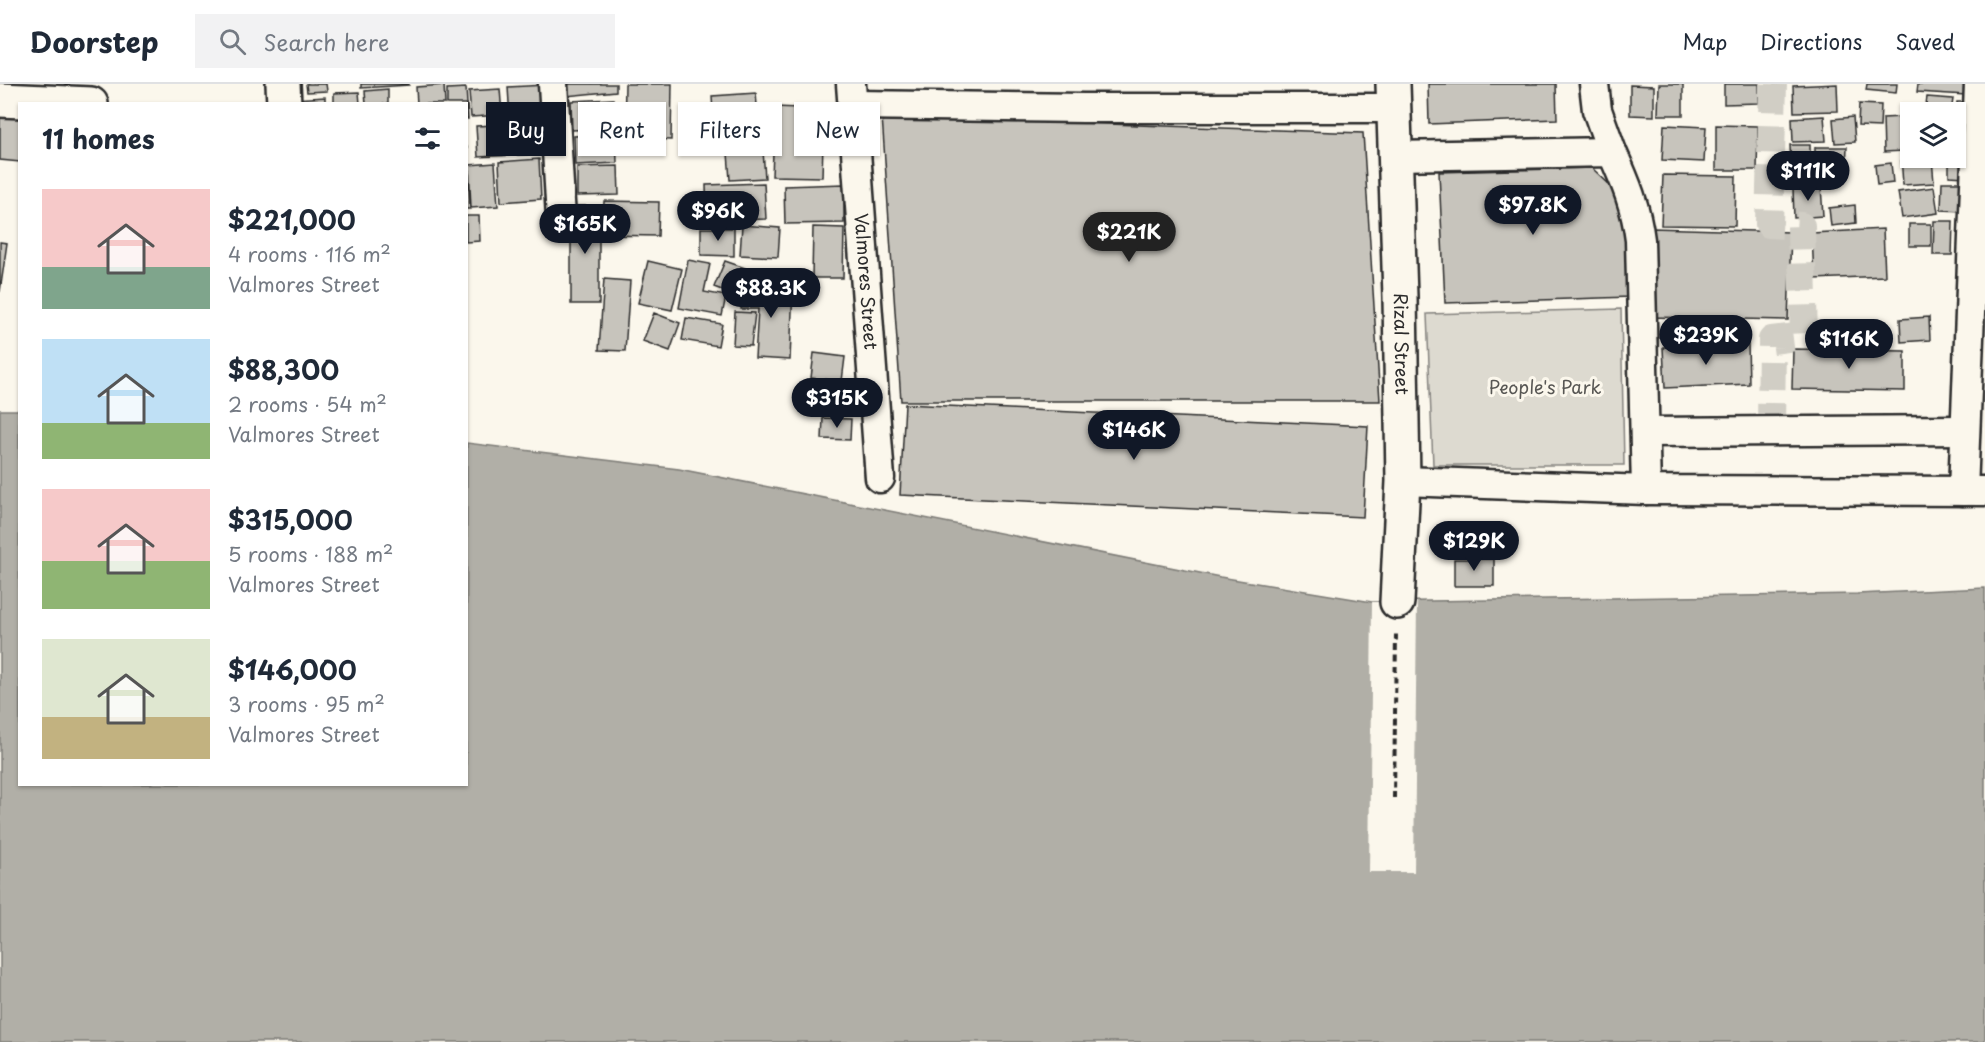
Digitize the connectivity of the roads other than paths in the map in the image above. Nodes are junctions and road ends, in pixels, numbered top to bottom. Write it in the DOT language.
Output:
graph roads {
  1 [pos="283,84"];
  2 [pos="553,84"];
  3 [pos="1594,84"];
  4 [pos="1979,84"];
  5 [pos="852,95"];
  6 [pos="1393,96"];
  7 [pos="0,100"];
  8 [pos="46,102"];
  9 [pos="284,102"];
  10 [pos="1612,152"];
  11 [pos="1395,156"];
  12 [pos="561,218"];
  13 [pos="1965,430"];
  14 [pos="1645,432"];
  15 [pos="880,478"];
  16 [pos="1403,481"];
  17 [pos="1646,490"];
  18 [pos="1974,491"];
  19 [pos="1396,602"];
  1 -- 9 [label="street"];
  2 -- 12 [label="street"];
  3 -- 10 [label="street"];
  4 -- 13 [label="street"];
  5 -- 6 [label="street"];
  5 -- 15 [label="street, Valmores Street"];
  6 -- 11 [label="street, Rizal Street"];
  7 -- 8 [label="street"];
  10 -- 11 [label="street"];
  10 -- 14 [label="street"];
  11 -- 16 [label="street, Rizal Street"];
  13 -- 14 [label="street"];
  13 -- 18 [label="street"];
  14 -- 17 [label="street"];
  16 -- 17 [label="street"];
  16 -- 19 [label="street, Rizal Street"];
  17 -- 18 [label="street"];
}
